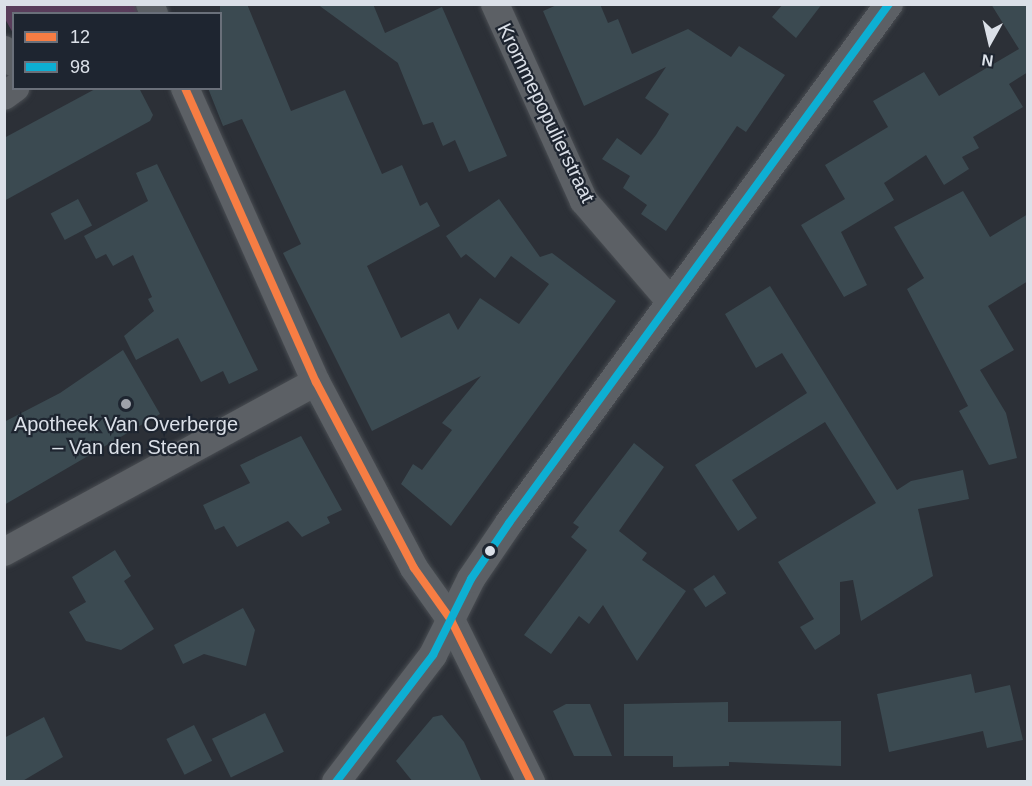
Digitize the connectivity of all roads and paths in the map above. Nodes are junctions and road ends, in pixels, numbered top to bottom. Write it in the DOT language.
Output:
graph roads {
  1 [pos="495,4"];
  2 [pos="889,4"];
  3 [pos="185,90"];
  4 [pos="671,302"];
  5 [pos="316,382"];
  6 [pos="4,552"];
  7 [pos="451,620"];
  8 [pos="336,782"];
  9 [pos="531,782"];
  1 -- 4 [label="street, Krommepopulierstraat"];
  2 -- 4 [label="street"];
  3 -- 5 [label="street"];
  4 -- 7 [label="street"];
  5 -- 6 [label="street"];
  5 -- 7 [label="street"];
  7 -- 8 [label="street"];
  7 -- 9 [label="street"];
}
